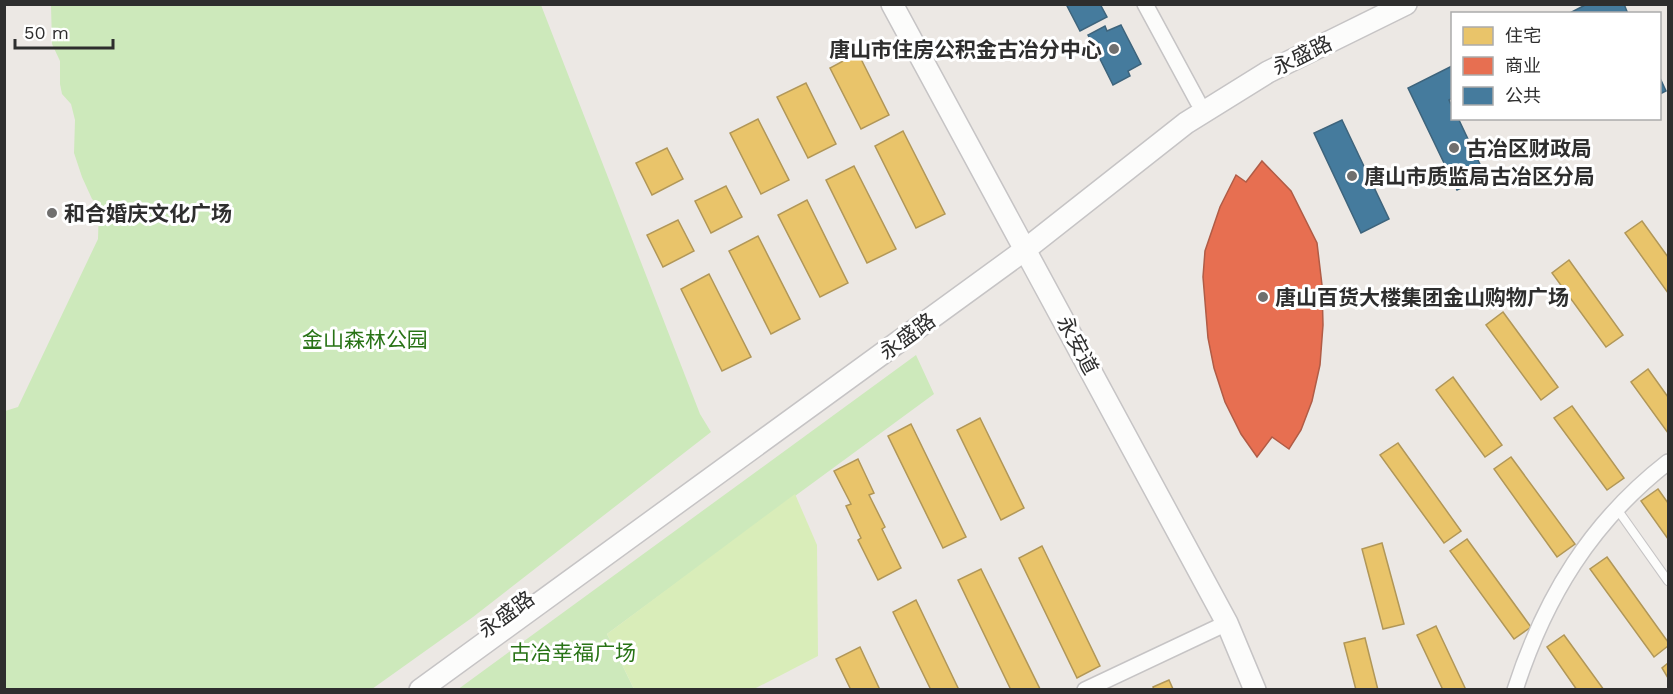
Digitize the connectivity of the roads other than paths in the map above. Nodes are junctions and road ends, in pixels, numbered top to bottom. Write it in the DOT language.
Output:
graph roads {
  1 [pos="892,4"];
  2 [pos="1145,4"];
  3 [pos="1377,4"];
  4 [pos="1406,4"];
  5 [pos="1198,102"];
  6 [pos="1023,245"];
  7 [pos="1668,462"];
  8 [pos="1617,509"];
  9 [pos="1668,581"];
  10 [pos="1227,623"];
  11 [pos="402,690"];
  12 [pos="420,690"];
  13 [pos="1085,690"];
  14 [pos="1255,690"];
  15 [pos="1515,690"];
  1 -- 6 [label="main road, 永安道"];
  2 -- 5 [label="street"];
  3 -- 5 [label="main road, 永盛路"];
  4 -- 6 [label="main road, 永盛路"];
  5 -- 6 [label="main road, 永盛路"];
  6 -- 10 [label="main road, 永安道"];
  6 -- 11 [label="main road, 永盛路"];
  6 -- 12 [label="main road, 永盛路"];
  7 -- 8 [label="street"];
  8 -- 9 [label="lane"];
  8 -- 15 [label="street"];
  10 -- 13 [label="street"];
  10 -- 14 [label="main road, 永安道"];
}
